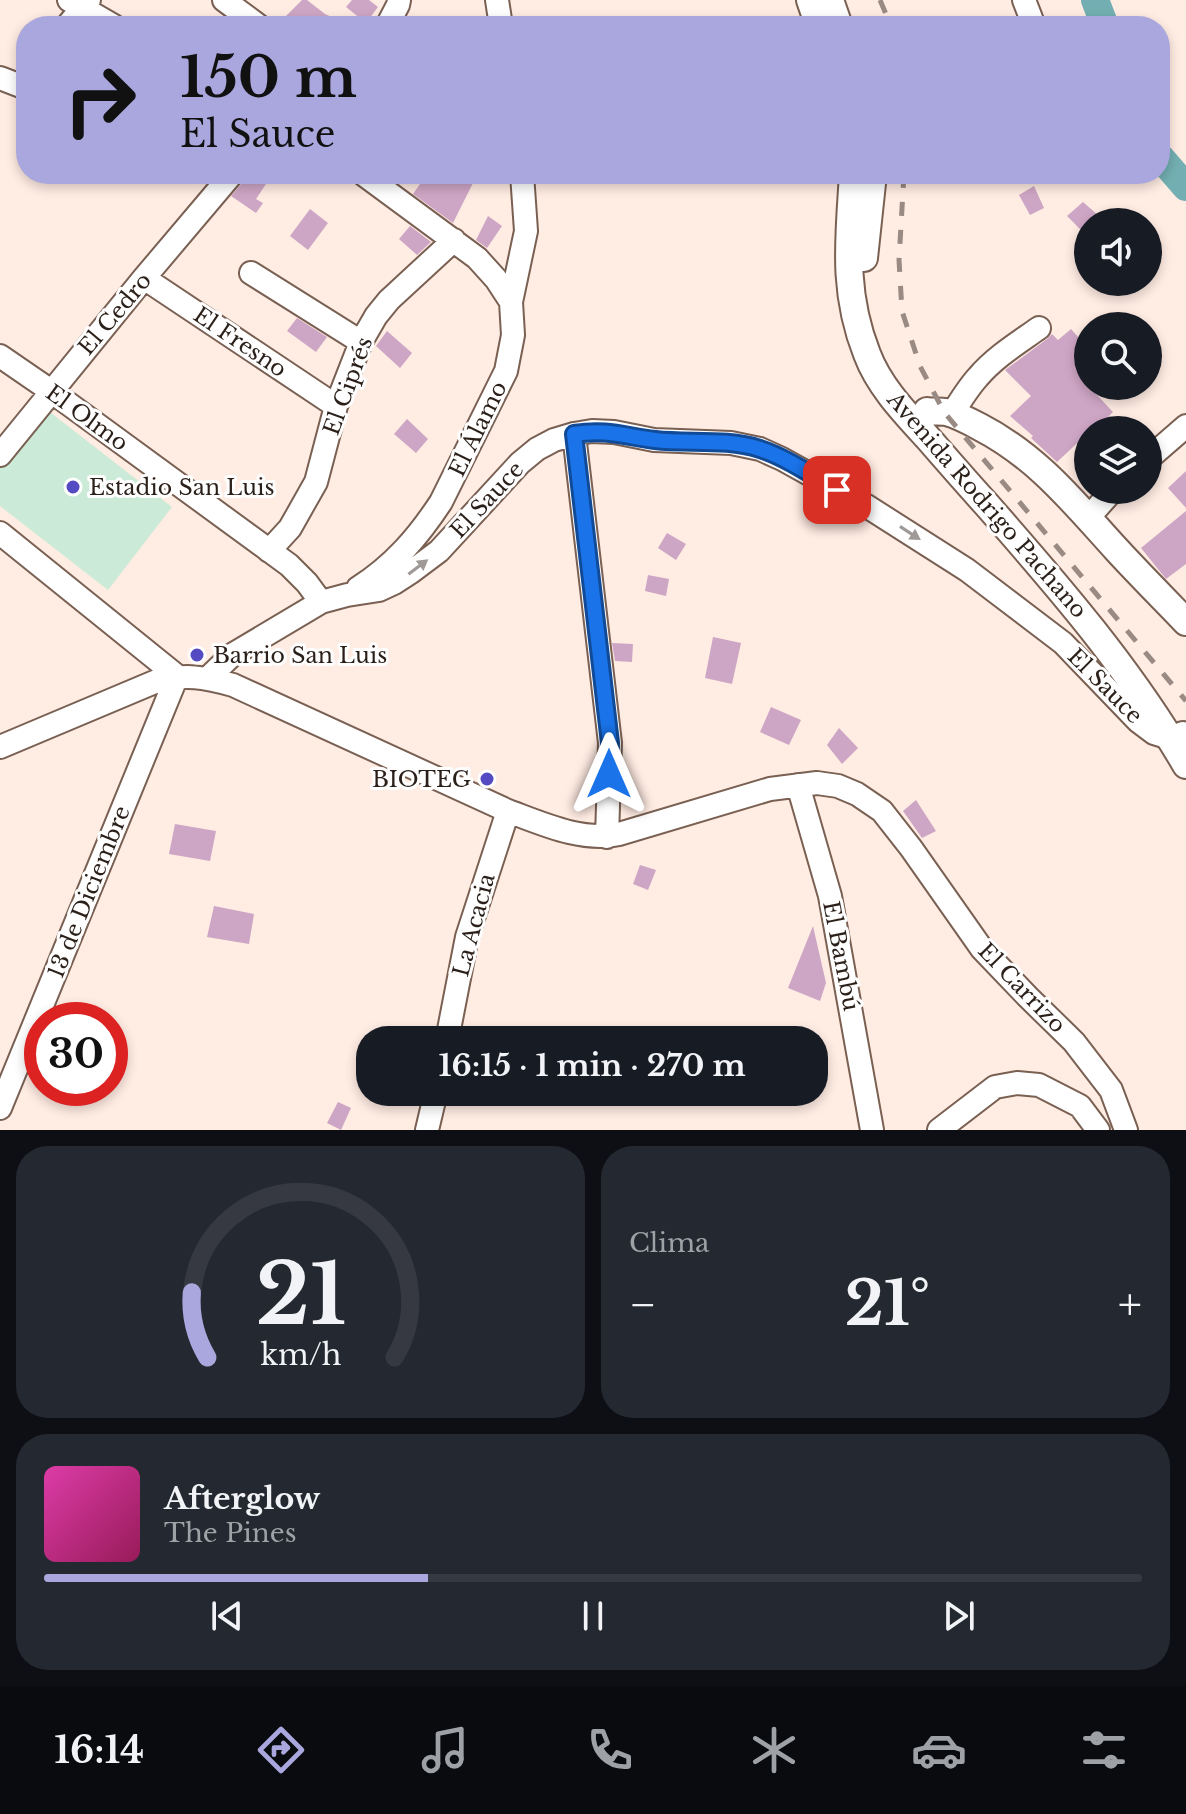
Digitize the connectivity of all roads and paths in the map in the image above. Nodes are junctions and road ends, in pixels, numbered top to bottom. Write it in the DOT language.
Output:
graph roads {
  1 [pos="224,0"];
  2 [pos="80,3"];
  3 [pos="99,16"];
  4 [pos="246,16"];
  5 [pos="224,184"];
  6 [pos="377,184"];
  7 [pos="523,184"];
  8 [pos="852,184"];
  9 [pos="872,184"];
  10 [pos="454,240"];
  11 [pos="251,273"];
  12 [pos="144,278"];
  13 [pos="511,302"];
  14 [pos="1039,328"];
  15 [pos="361,342"];
  16 [pos="0,356"];
  17 [pos="51,391"];
  18 [pos="336,406"];
  19 [pos="932,416"];
  20 [pos="1186,426"];
  21 [pos="574,434"];
  22 [pos="1162,447"];
  23 [pos="0,455"];
  24 [pos="1100,504"];
  25 [pos="1088,518"];
  26 [pos="0,533"];
  27 [pos="269,551"];
  28 [pos="347,595"];
  29 [pos="321,602"];
  30 [pos="1186,622"];
  31 [pos="177,676"];
  32 [pos="208,678"];
  33 [pos="1180,736"];
  34 [pos="0,747"];
  35 [pos="1186,765"];
  36 [pos="798,785"];
  37 [pos="508,811"];
  38 [pos="607,837"];
  39 [pos="450,1026"];
  40 [pos="433,1106"];
  41 [pos="0,1108"];
  42 [pos="427,1130"];
  43 [pos="872,1130"];
  44 [pos="939,1130"];
  45 [pos="1098,1130"];
  46 [pos="1126,1130"];
  1 -- 4 [label="street"];
  2 -- 3 [label="street"];
  5 -- 12 [label="street, El Cedro"];
  6 -- 10 [label="street"];
  7 -- 13 [label="street, El Álamo"];
  8 -- 19 [label="main road, Avenida Rodrigo Pachano"];
  9 -- 19 [label="main road, Avenida Rodrigo Pachano"];
  10 -- 13 [label="street"];
  10 -- 15 [label="street, El Ciprés"];
  11 -- 15 [label="street"];
  12 -- 17 [label="street, El Cedro"];
  12 -- 18 [label="street, El Fresno"];
  13 -- 28 [label="street, El Álamo"];
  14 -- 19 [label="street"];
  15 -- 18 [label="street, El Ciprés"];
  16 -- 17 [label="street, El Olmo"];
  17 -- 23 [label="street, El Cedro"];
  17 -- 27 [label="street, El Olmo"];
  18 -- 27 [label="street, El Ciprés"];
  19 -- 25 [label="main road"];
  19 -- 33 [label="main road, Avenida Rodrigo Pachano"];
  20 -- 22 [label="street"];
  28 -- 21 [label="street, El Sauce, one-way"];
  21 -- 33 [label="street, El Sauce, one-way"];
  21 -- 38 [label="street"];
  24 -- 25 [label="street"];
  25 -- 30 [label="main road"];
  26 -- 31 [label="street"];
  27 -- 29 [label="street, El Olmo"];
  28 -- 29 [label="street, El Sauce"];
  29 -- 32 [label="street, El Sauce"];
  31 -- 32 [label="street"];
  31 -- 34 [label="street"];
  31 -- 41 [label="street, 13 de Diciembre"];
  32 -- 37 [label="street"];
  33 -- 35 [label="main road, Avenida Rodrigo Pachano"];
  36 -- 38 [label="street, El Carrizo"];
  36 -- 43 [label="street, El Bambú"];
  36 -- 46 [label="street, El Carrizo"];
  37 -- 38 [label="street"];
  37 -- 39 [label="street, La Acacia"];
  40 -- 42 [label="street"];
  44 -- 45 [label="street"];
}
